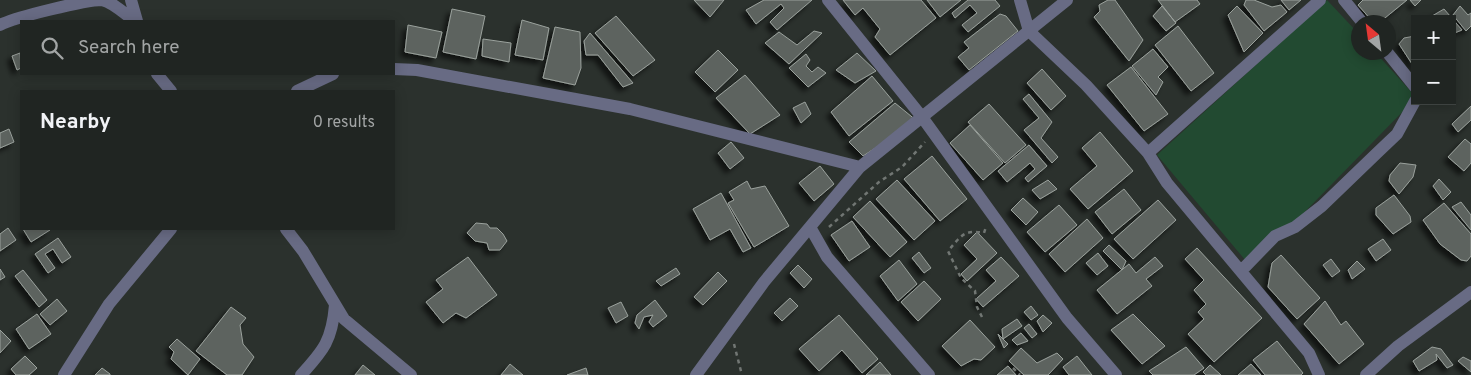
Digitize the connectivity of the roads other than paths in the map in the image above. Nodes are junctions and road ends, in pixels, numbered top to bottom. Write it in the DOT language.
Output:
graph roads {
  1 [pos="131,0"];
  2 [pos="828,0"];
  3 [pos="1020,0"];
  4 [pos="1068,0"];
  5 [pos="1320,0"];
  6 [pos="1344,0"];
  7 [pos="1356,15"];
  8 [pos="134,20"];
  9 [pos="136,20"];
  10 [pos="0,25"];
  11 [pos="1029,31"];
  12 [pos="1393,60"];
  13 [pos="395,69"];
  14 [pos="158,75"];
  15 [pos="331,75"];
  16 [pos="1411,82"];
  17 [pos="170,90"];
  18 [pos="299,90"];
  19 [pos="1413,105"];
  20 [pos="922,117"];
  21 [pos="1148,153"];
  22 [pos="860,167"];
  23 [pos="170,230"];
  24 [pos="287,230"];
  25 [pos="813,232"];
  26 [pos="1242,270"];
  27 [pos="1471,292"];
  28 [pos="335,305"];
  29 [pos="64,375"];
  30 [pos="301,375"];
  31 [pos="411,375"];
  32 [pos="696,375"];
  33 [pos="929,375"];
  34 [pos="1116,375"];
  35 [pos="1319,375"];
  36 [pos="1366,375"];
  1 -- 9 [label="street"];
  2 -- 20 [label="street"];
  3 -- 11 [label="street"];
  4 -- 11 [label="street"];
  5 -- 21 [label="street"];
  6 -- 7 [label="street"];
  8 -- 10 [label="street"];
  11 -- 20 [label="street"];
  11 -- 21 [label="street"];
  12 -- 16 [label="street"];
  13 -- 22 [label="street"];
  14 -- 17 [label="street"];
  15 -- 18 [label="street"];
  19 -- 26 [label="street"];
  20 -- 22 [label="street"];
  20 -- 34 [label="street"];
  21 -- 26 [label="street"];
  22 -- 25 [label="street"];
  23 -- 29 [label="street"];
  24 -- 28 [label="street"];
  25 -- 32 [label="street"];
  25 -- 33 [label="street"];
  26 -- 35 [label="street"];
  27 -- 36 [label="street"];
  28 -- 30 [label="street"];
  28 -- 31 [label="street"];
}
